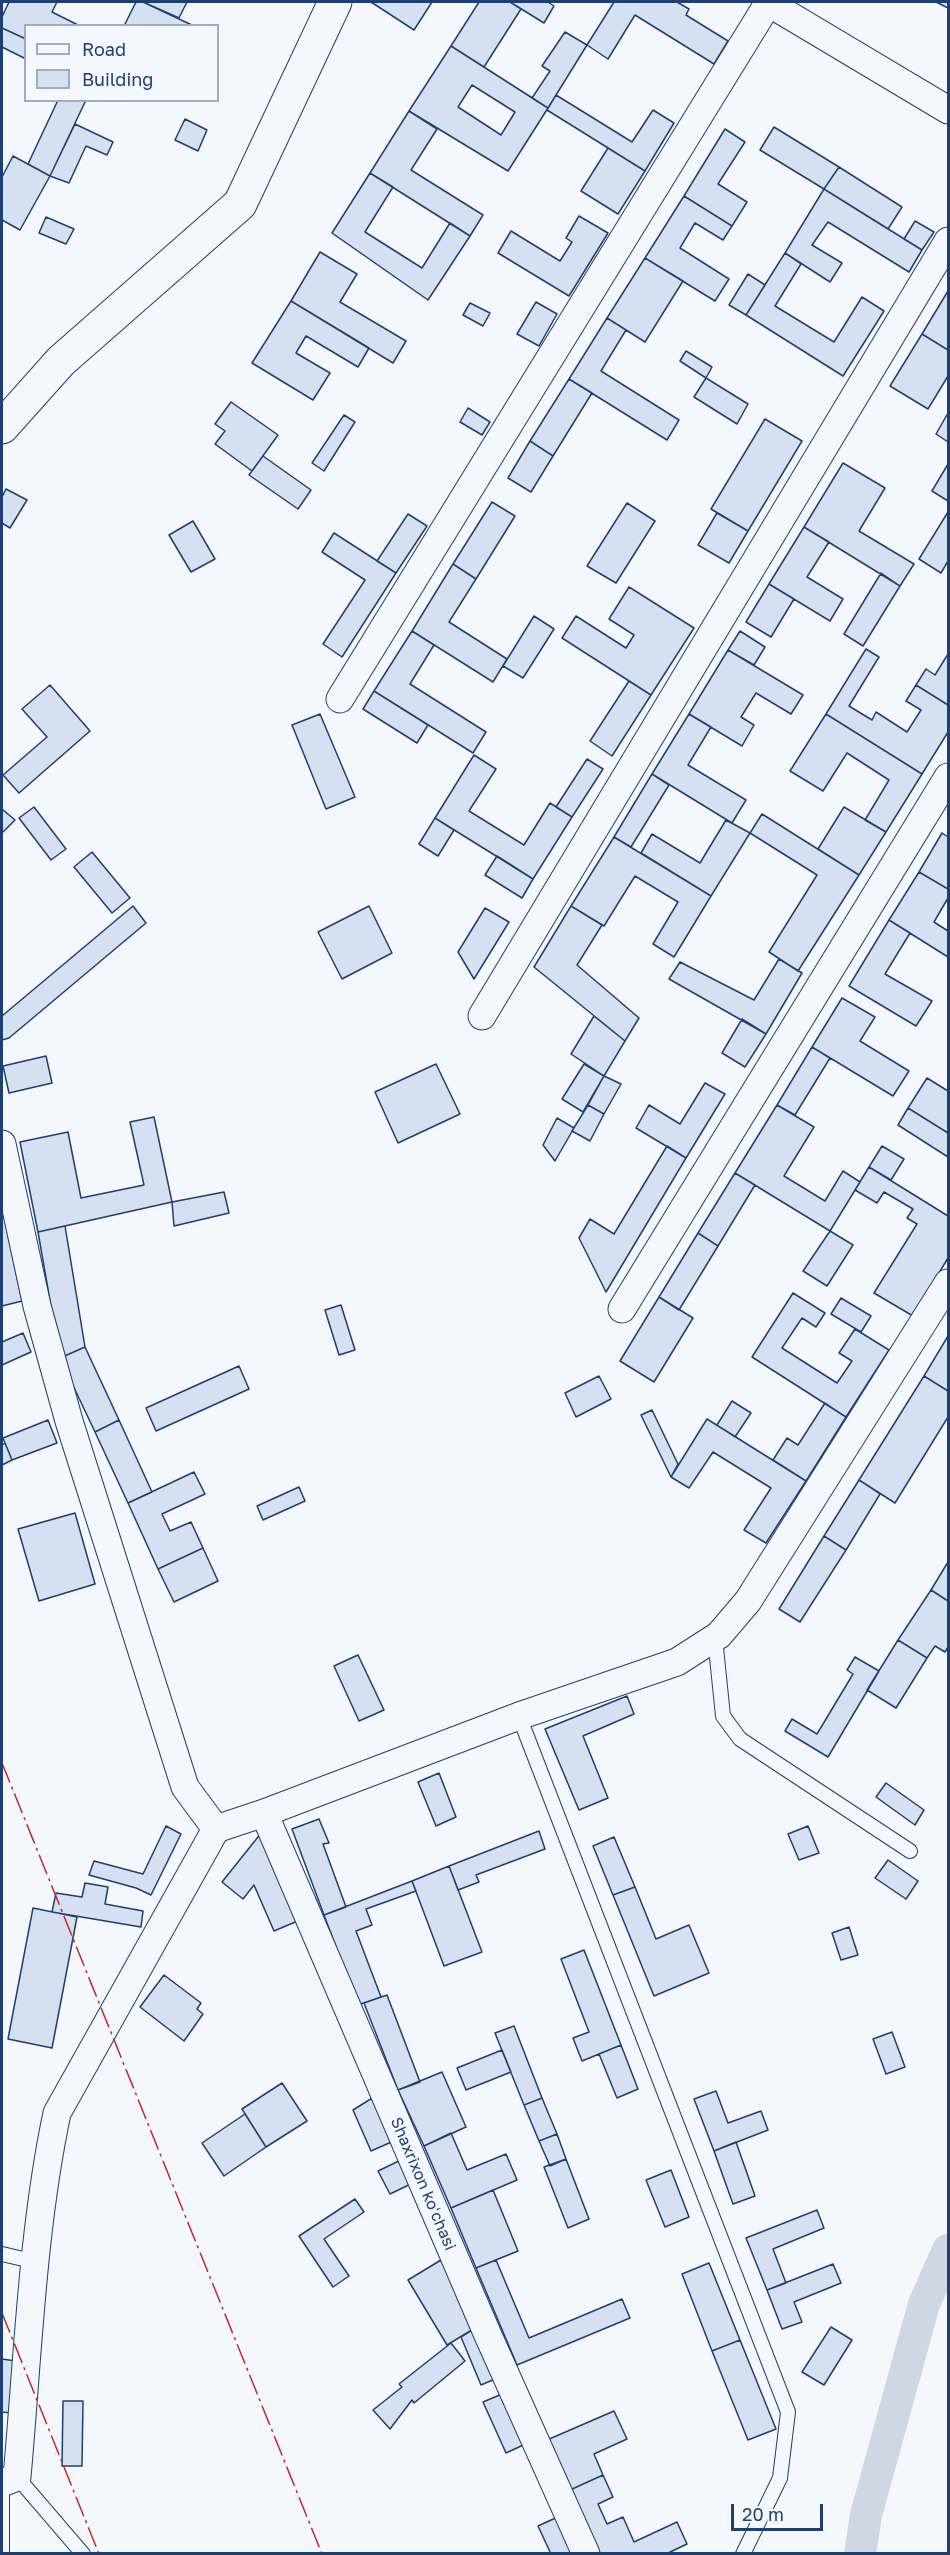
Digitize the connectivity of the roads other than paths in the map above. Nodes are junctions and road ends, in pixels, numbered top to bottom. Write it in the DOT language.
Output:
graph roads {
  1 [pos="335,2"];
  2 [pos="768,2"];
  3 [pos="948,110"];
  4 [pos="948,241"];
  5 [pos="2,427"];
  6 [pos="340,699"];
  7 [pos="948,777"];
  8 [pos="482,1016"];
  9 [pos="2,1144"];
  10 [pos="948,1283"];
  11 [pos="622,1309"];
  12 [pos="715,1638"];
  13 [pos="519,1716"];
  14 [pos="264,1813"];
  15 [pos="216,1829"];
  16 [pos="910,1851"];
  17 [pos="2,2254"];
  18 [pos="36,2262"];
  19 [pos="7,2481"];
  20 [pos="2,2553"];
  21 [pos="83,2553"];
  22 [pos="586,2553"];
  23 [pos="743,2553"];
  1 -- 5 [label="street"];
  2 -- 3 [label="street"];
  2 -- 6 [label="street"];
  4 -- 8 [label="street"];
  7 -- 11 [label="street"];
  9 -- 15 [label="street"];
  10 -- 12 [label="street"];
  12 -- 13 [label="street"];
  12 -- 16 [label="lane"];
  13 -- 14 [label="street"];
  13 -- 23 [label="lane"];
  14 -- 15 [label="street"];
  14 -- 22 [label="street, Shaxrixon koʻchasi"];
  15 -- 18 [label="street"];
  17 -- 18 [label="lane"];
  18 -- 19 [label="street"];
  19 -- 20 [label="lane"];
  19 -- 21 [label="lane"];
}
